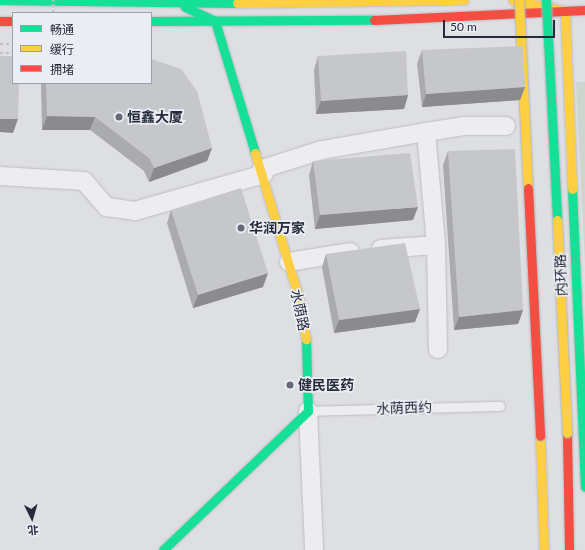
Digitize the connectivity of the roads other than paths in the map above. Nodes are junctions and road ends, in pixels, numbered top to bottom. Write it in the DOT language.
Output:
graph roads {
  1 [pos="0,0"];
  2 [pos="464,0"];
  3 [pos="513,0"];
  4 [pos="519,0"];
  5 [pos="546,0"];
  6 [pos="176,4"];
  7 [pos="585,10"];
  8 [pos="565,11"];
  9 [pos="0,21"];
  10 [pos="12,21"];
  11 [pos="152,21"];
  12 [pos="215,21"];
  13 [pos="506,126"];
  14 [pos="426,132"];
  15 [pos="263,171"];
  16 [pos="0,176"];
  17 [pos="436,245"];
  18 [pos="289,262"];
  19 [pos="438,349"];
  20 [pos="500,406"];
  21 [pos="308,411"];
  22 [pos="585,487"];
  23 [pos="163,550"];
  24 [pos="314,550"];
  25 [pos="544,550"];
  26 [pos="569,550"];
  1 -- 6 [label="main road"];
  2 -- 6 [label="main road"];
  3 -- 8 [label="main road"];
  4 -- 25 [label="main road, 内环路, bridge"];
  5 -- 26 [label="main road, 内环路, bridge"];
  6 -- 12 [label="main road"];
  7 -- 8 [label="main road"];
  8 -- 12 [label="main road"];
  8 -- 22 [label="main road"];
  9 -- 10 [label="main road"];
  11 -- 12 [label="main road"];
  12 -- 15 [label="main road, 水荫路"];
  13 -- 14 [label="street"];
  14 -- 15 [label="street"];
  14 -- 17 [label="street"];
  15 -- 16 [label="street"];
  15 -- 18 [label="main road, 水荫路"];
  17 -- 18 [label="street"];
  17 -- 19 [label="street"];
  18 -- 21 [label="main road, 水荫路"];
  20 -- 21 [label="lane, 水荫西约"];
  21 -- 23 [label="main road"];
  21 -- 24 [label="street"];
}
